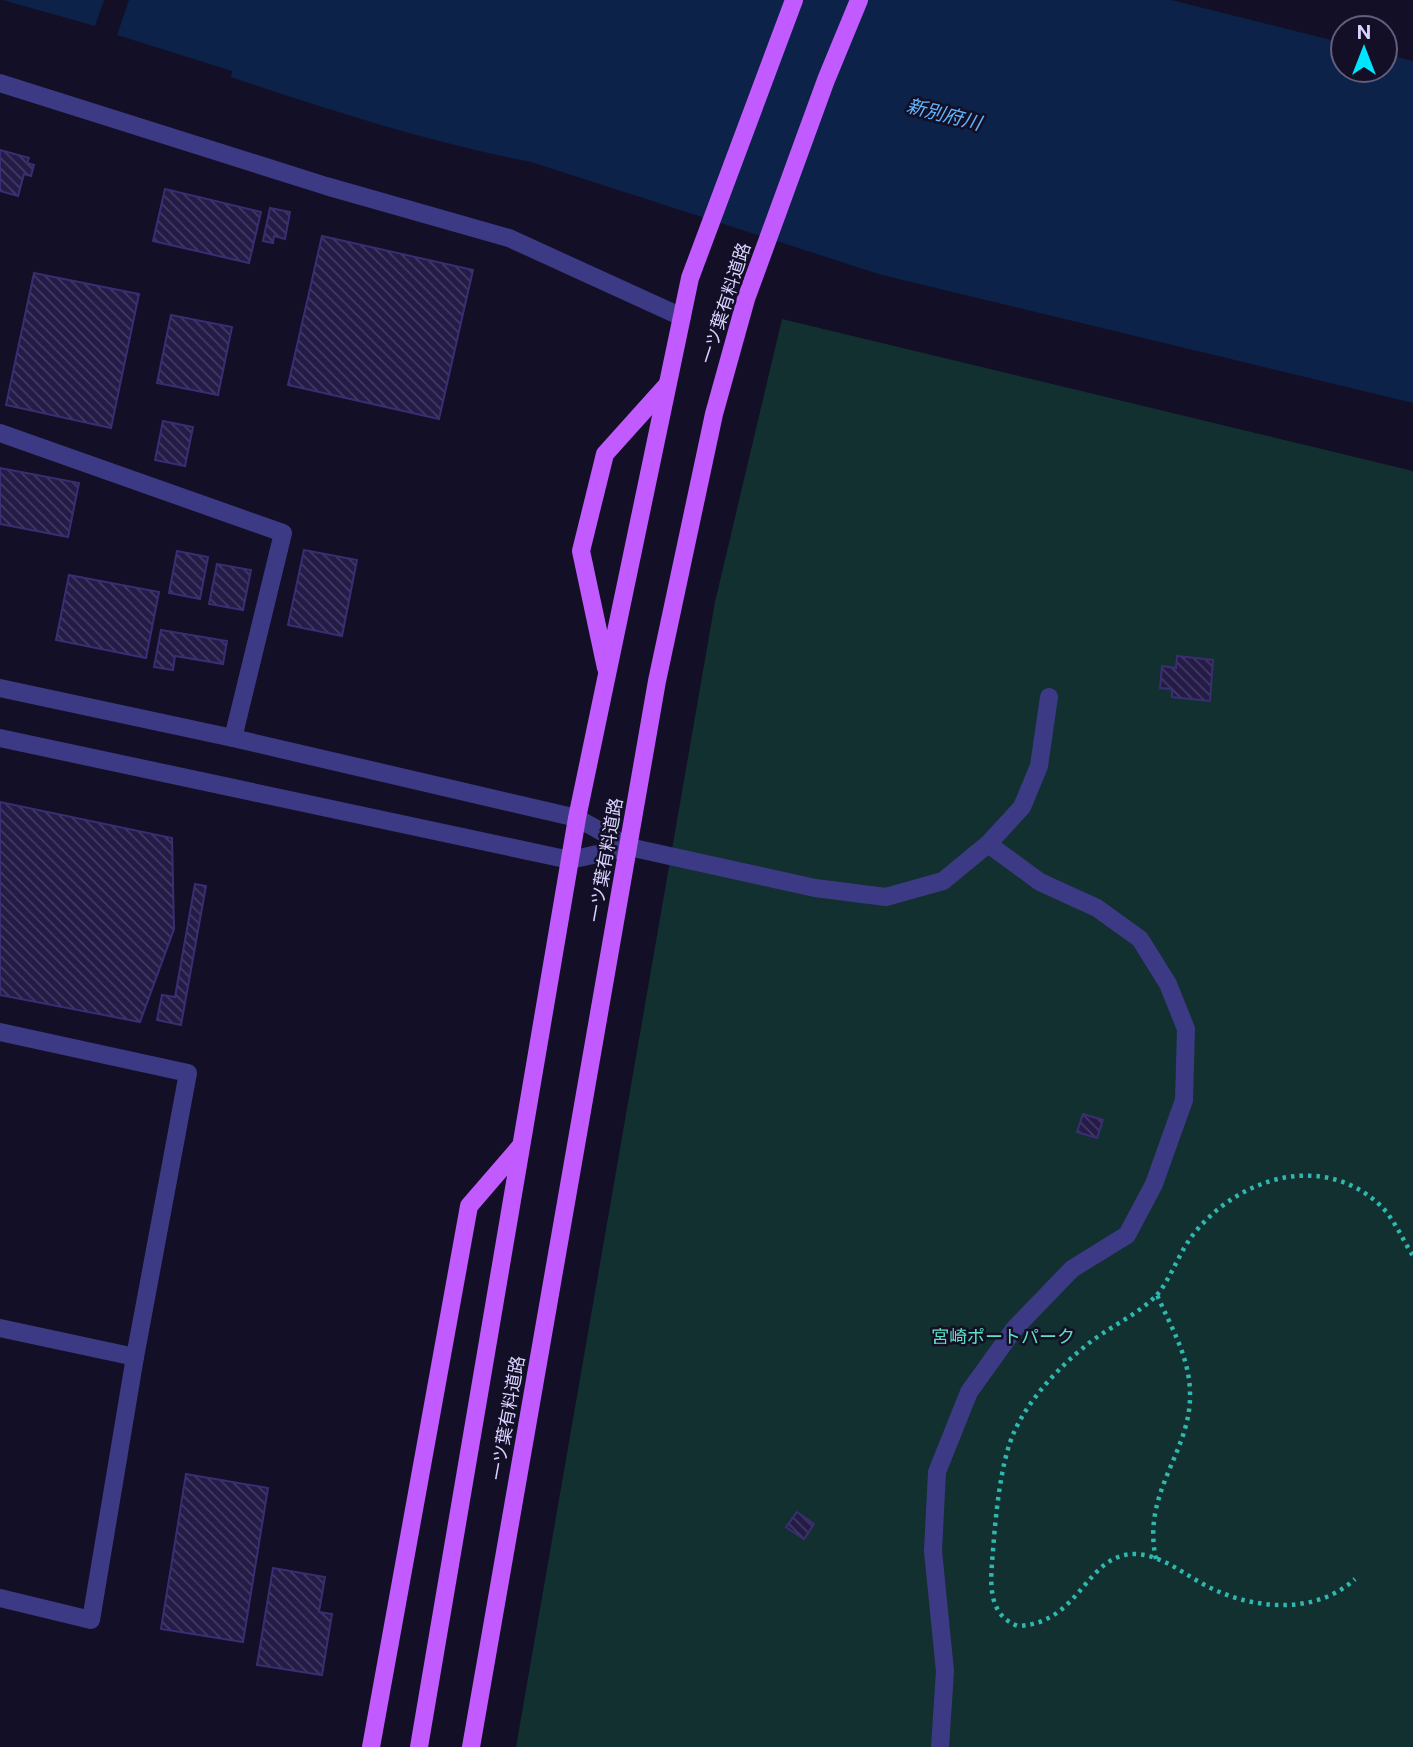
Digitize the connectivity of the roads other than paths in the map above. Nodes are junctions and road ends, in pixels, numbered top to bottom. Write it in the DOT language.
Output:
graph roads {
  1 [pos="794,0"];
  2 [pos="859,0"];
  3 [pos="0,83"];
  4 [pos="682,317"];
  5 [pos="668,384"];
  6 [pos="0,433"];
  7 [pos="607,674"];
  8 [pos="0,688"];
  9 [pos="1049,696"];
  10 [pos="0,738"];
  11 [pos="233,738"];
  12 [pos="577,818"];
  13 [pos="988,844"];
  14 [pos="629,846"];
  15 [pos="570,860"];
  16 [pos="0,1032"];
  17 [pos="520,1148"];
  18 [pos="0,1328"];
  19 [pos="135,1357"];
  20 [pos="0,1598"];
  21 [pos="371,1747"];
  22 [pos="419,1747"];
  23 [pos="471,1747"];
  24 [pos="940,1747"];
  1 -- 4 [label="main road, 一ツ葉有料道路"];
  2 -- 14 [label="main road, 一ツ葉有料道路"];
  3 -- 4 [label="street"];
  4 -- 5 [label="main road, 一ツ葉有料道路"];
  5 -- 7 [label="main road, 一ツ葉有料道路"];
  5 -- 7 [label="main road"];
  6 -- 11 [label="street"];
  7 -- 12 [label="main road, 一ツ葉有料道路"];
  8 -- 11 [label="street"];
  9 -- 13 [label="street"];
  10 -- 15 [label="street"];
  11 -- 12 [label="street"];
  12 -- 14 [label="street"];
  12 -- 15 [label="main road, 一ツ葉有料道路"];
  13 -- 14 [label="street"];
  13 -- 24 [label="street"];
  14 -- 15 [label="street"];
  14 -- 23 [label="main road, 一ツ葉有料道路"];
  15 -- 17 [label="main road, 一ツ葉有料道路"];
  16 -- 19 [label="street"];
  17 -- 21 [label="main road"];
  17 -- 22 [label="main road, 一ツ葉有料道路"];
  18 -- 19 [label="street"];
  19 -- 20 [label="street"];
}
